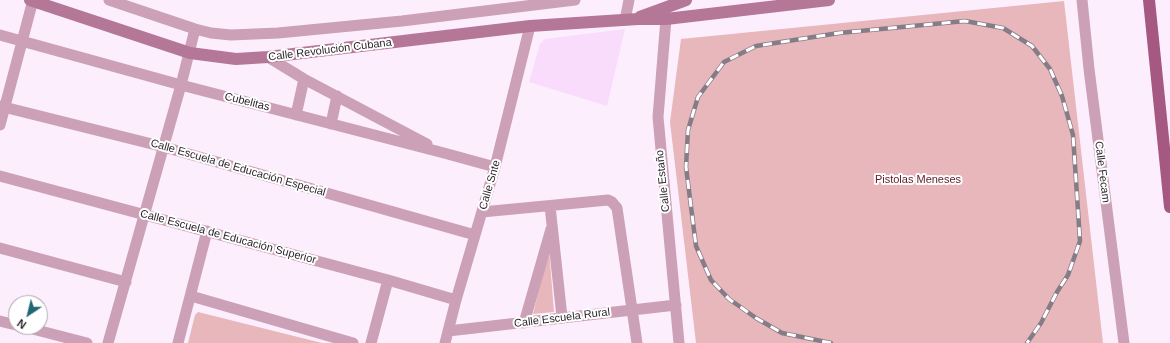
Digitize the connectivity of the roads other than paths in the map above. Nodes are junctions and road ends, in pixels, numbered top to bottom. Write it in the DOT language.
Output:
graph roads {
  1 [pos="32,0"];
  2 [pos="109,0"];
  3 [pos="575,0"];
  4 [pos="629,0"];
  5 [pos="686,0"];
  6 [pos="829,0"];
  7 [pos="1082,0"];
  8 [pos="1149,0"];
  9 [pos="638,19"];
  10 [pos="666,19"];
  11 [pos="625,20"];
  12 [pos="530,26"];
  13 [pos="195,29"];
  14 [pos="0,35"];
  15 [pos="21,40"];
  16 [pos="190,53"];
  17 [pos="268,57"];
  18 [pos="304,79"];
  19 [pos="181,86"];
  20 [pos="337,96"];
  21 [pos="2,107"];
  22 [pos="296,115"];
  23 [pos="331,124"];
  24 [pos="0,125"];
  25 [pos="164,147"];
  26 [pos="444,153"];
  27 [pos="495,167"];
  28 [pos="0,176"];
  29 [pos="550,206"];
  30 [pos="1170,206"];
  31 [pos="482,212"];
  32 [pos="144,215"];
  33 [pos="552,225"];
  34 [pos="207,231"];
  35 [pos="475,235"];
  36 [pos="0,248"];
  37 [pos="388,280"];
  38 [pos="126,282"];
  39 [pos="191,296"];
  40 [pos="456,300"];
  41 [pos="676,305"];
  42 [pos="632,310"];
  43 [pos="562,317"];
  44 [pos="524,323"];
  45 [pos="448,331"];
  46 [pos="48,333"];
  47 [pos="88,343"];
  48 [pos="108,343"];
  49 [pos="178,343"];
  50 [pos="353,343"];
  51 [pos="371,343"];
  52 [pos="446,343"];
  53 [pos="637,343"];
  54 [pos="679,343"];
  55 [pos="1124,343"];
  1 -- 15 [label="street"];
  1 -- 16 [label="street, Calle Revolución Cubana"];
  2 -- 13 [label="street"];
  3 -- 13 [label="street"];
  4 -- 11 [label="street"];
  5 -- 9 [label="street, Calle Revolución Cubana"];
  6 -- 10 [label="street, Calle Revolución Cubana"];
  7 -- 55 [label="street, Calle Fecam"];
  8 -- 30 [label="main road"];
  9 -- 10 [label="street, Calle Revolución Cubana"];
  9 -- 11 [label="street, Calle Revolución Cubana"];
  10 -- 41 [label="street, Calle Estaño"];
  11 -- 12 [label="street, Calle Revolución Cubana"];
  12 -- 17 [label="street, Calle Revolución Cubana"];
  12 -- 27 [label="street, Calle Snte"];
  13 -- 16 [label="street"];
  14 -- 15 [label="street, Cubelitas"];
  15 -- 19 [label="street, Cubelitas"];
  15 -- 21 [label="street"];
  16 -- 17 [label="street, Calle Revolución Cubana"];
  16 -- 19 [label="street"];
  17 -- 18 [label="street"];
  18 -- 20 [label="street"];
  18 -- 22 [label="street"];
  19 -- 22 [label="street, Cubelitas"];
  19 -- 25 [label="street"];
  20 -- 23 [label="street"];
  20 -- 26 [label="street"];
  21 -- 24 [label="street"];
  21 -- 25 [label="street, Calle Escuela de Educación Especial"];
  22 -- 23 [label="street, Cubelitas"];
  23 -- 26 [label="street, Cubelitas"];
  25 -- 32 [label="street"];
  25 -- 35 [label="street, Calle Escuela de Educación Especial"];
  26 -- 27 [label="street, Cubelitas"];
  27 -- 31 [label="street, Calle Snte"];
  28 -- 32 [label="street, Calle Escuela de Educación Superior"];
  29 -- 31 [label="street"];
  29 -- 33 [label="street"];
  29 -- 42 [label="street"];
  31 -- 35 [label="street, Calle Snte"];
  32 -- 34 [label="street, Calle Escuela de Educación Superior"];
  32 -- 38 [label="street"];
  33 -- 43 [label="street"];
  33 -- 44 [label="street"];
  34 -- 37 [label="street, Calle Escuela de Educación Superior"];
  34 -- 39 [label="street"];
  35 -- 40 [label="street, Calle Snte"];
  36 -- 38 [label="street"];
  37 -- 40 [label="street, Calle Escuela de Educación Superior"];
  37 -- 51 [label="street"];
  38 -- 48 [label="street"];
  39 -- 49 [label="street"];
  39 -- 50 [label="street"];
  40 -- 45 [label="street, Calle Snte"];
  41 -- 42 [label="street, Calle Escuela Rural"];
  41 -- 54 [label="street, Calle Estaño"];
  42 -- 43 [label="street, Calle Escuela Rural"];
  42 -- 53 [label="street"];
  43 -- 44 [label="street, Calle Escuela Rural"];
  44 -- 45 [label="street, Calle Escuela Rural"];
  45 -- 52 [label="street, Calle Snte"];
  46 -- 47 [label="street"];
}
